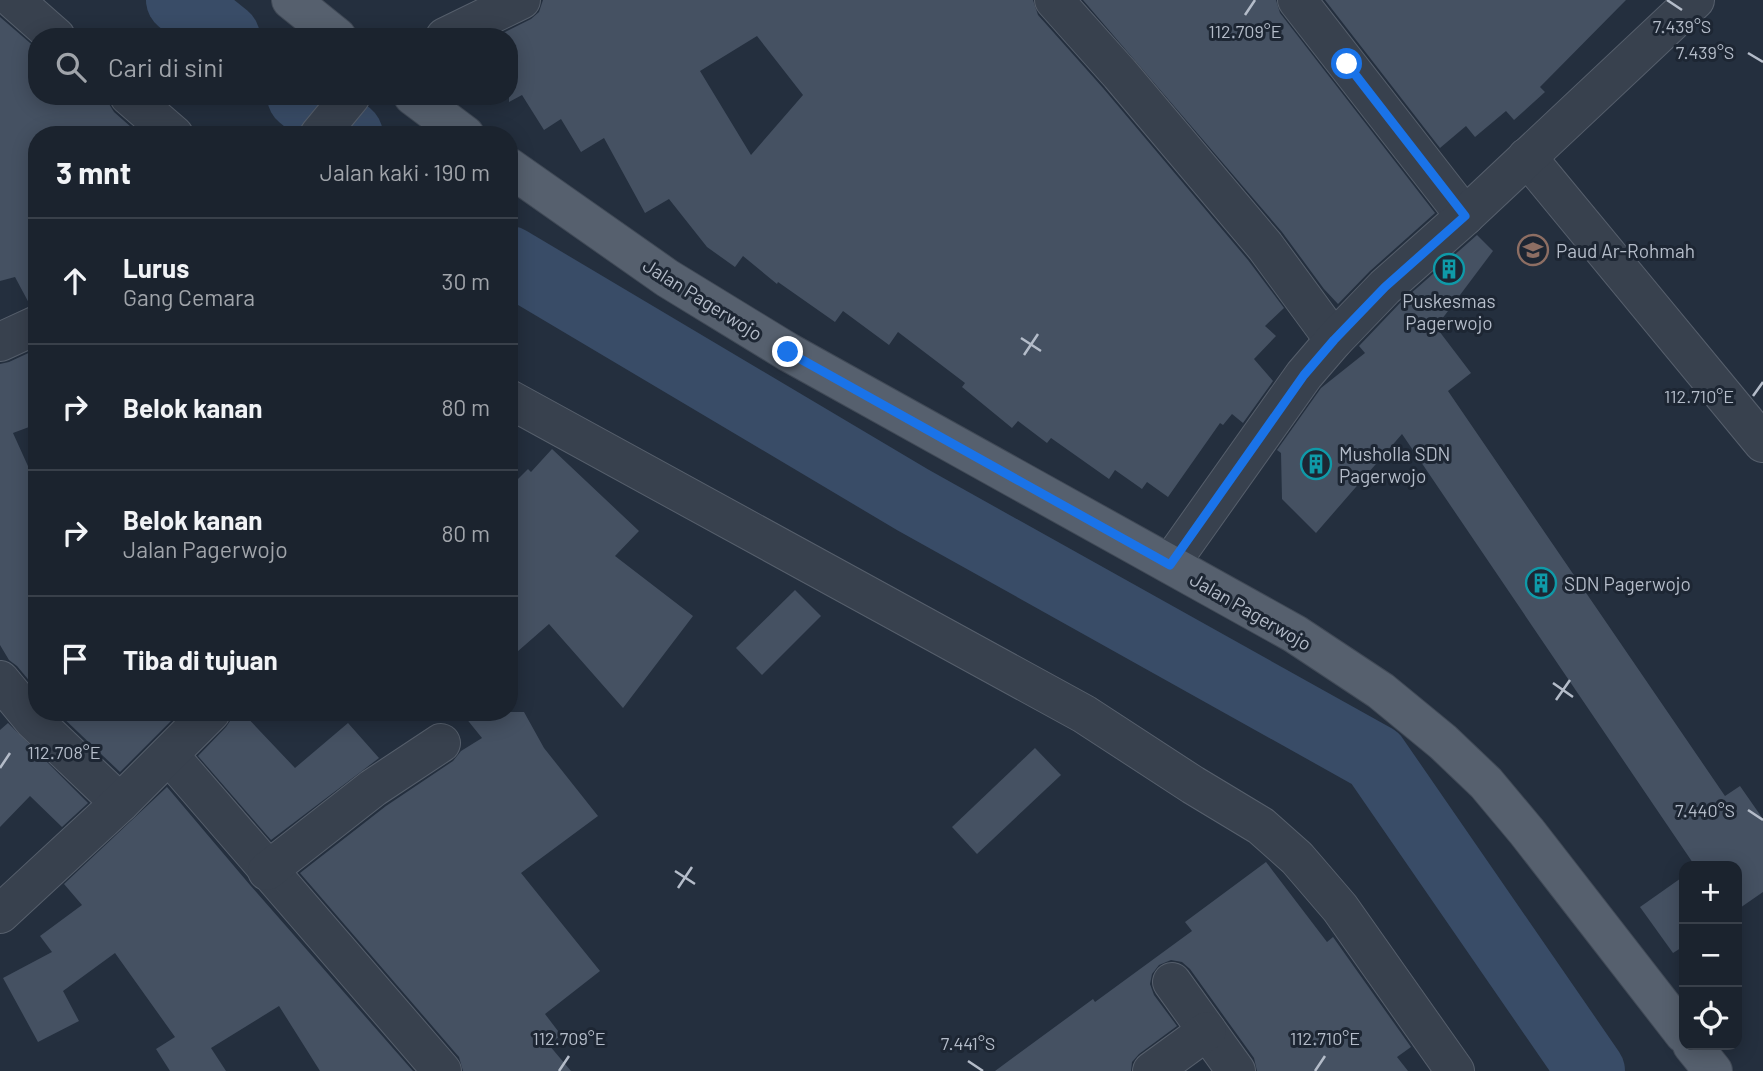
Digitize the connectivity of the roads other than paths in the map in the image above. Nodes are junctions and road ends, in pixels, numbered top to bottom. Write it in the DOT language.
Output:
graph roads {
  1 [pos="14,0"];
  2 [pos="291,0"];
  3 [pos="521,0"];
  4 [pos="1054,0"];
  5 [pos="1297,0"];
  6 [pos="1681,4"];
  7 [pos="46,28"];
  8 [pos="326,28"];
  9 [pos="463,28"];
  10 [pos="139,105"];
  11 [pos="344,105"];
  12 [pos="425,105"];
  13 [pos="164,126"];
  14 [pos="326,126"];
  15 [pos="454,126"];
  16 [pos="1527,157"];
  17 [pos="518,172"];
  18 [pos="1465,216"];
  19 [pos="28,329"];
  20 [pos="1334,340"];
  21 [pos="0,342"];
  22 [pos="518,408"];
  23 [pos="1763,443"];
  24 [pos="1170,565"];
  25 [pos="0,680"];
  26 [pos="28,714"];
  27 [pos="34,721"];
  28 [pos="202,721"];
  29 [pos="441,743"];
  30 [pos="169,755"];
  31 [pos="120,803"];
  32 [pos="268,871"];
  33 [pos="0,914"];
  34 [pos="1172,982"];
  35 [pos="1679,1028"];
  36 [pos="1208,1031"];
  37 [pos="1696,1050"];
  38 [pos="442,1071"];
  39 [pos="1152,1071"];
  40 [pos="1236,1071"];
  41 [pos="1455,1071"];
  42 [pos="1713,1071"];
  1 -- 7 [label="street"];
  2 -- 8 [label="main road"];
  3 -- 9 [label="street"];
  4 -- 20 [label="street"];
  5 -- 18 [label="street"];
  6 -- 16 [label="street"];
  10 -- 13 [label="street"];
  11 -- 14 [label="street"];
  12 -- 15 [label="main road"];
  16 -- 18 [label="street"];
  16 -- 23 [label="street"];
  17 -- 24 [label="main road, Jalan Pagerwojo"];
  18 -- 20 [label="street"];
  19 -- 21 [label="street"];
  20 -- 24 [label="street"];
  22 -- 41 [label="street"];
  24 -- 35 [label="main road, Jalan Pagerwojo"];
  25 -- 26 [label="street"];
  27 -- 31 [label="street"];
  28 -- 30 [label="street"];
  29 -- 32 [label="street"];
  30 -- 31 [label="street"];
  30 -- 32 [label="street"];
  31 -- 33 [label="street"];
  32 -- 38 [label="street"];
  34 -- 36 [label="street"];
  36 -- 39 [label="street"];
  36 -- 40 [label="street"];
  37 -- 42 [label="main road"];
}
